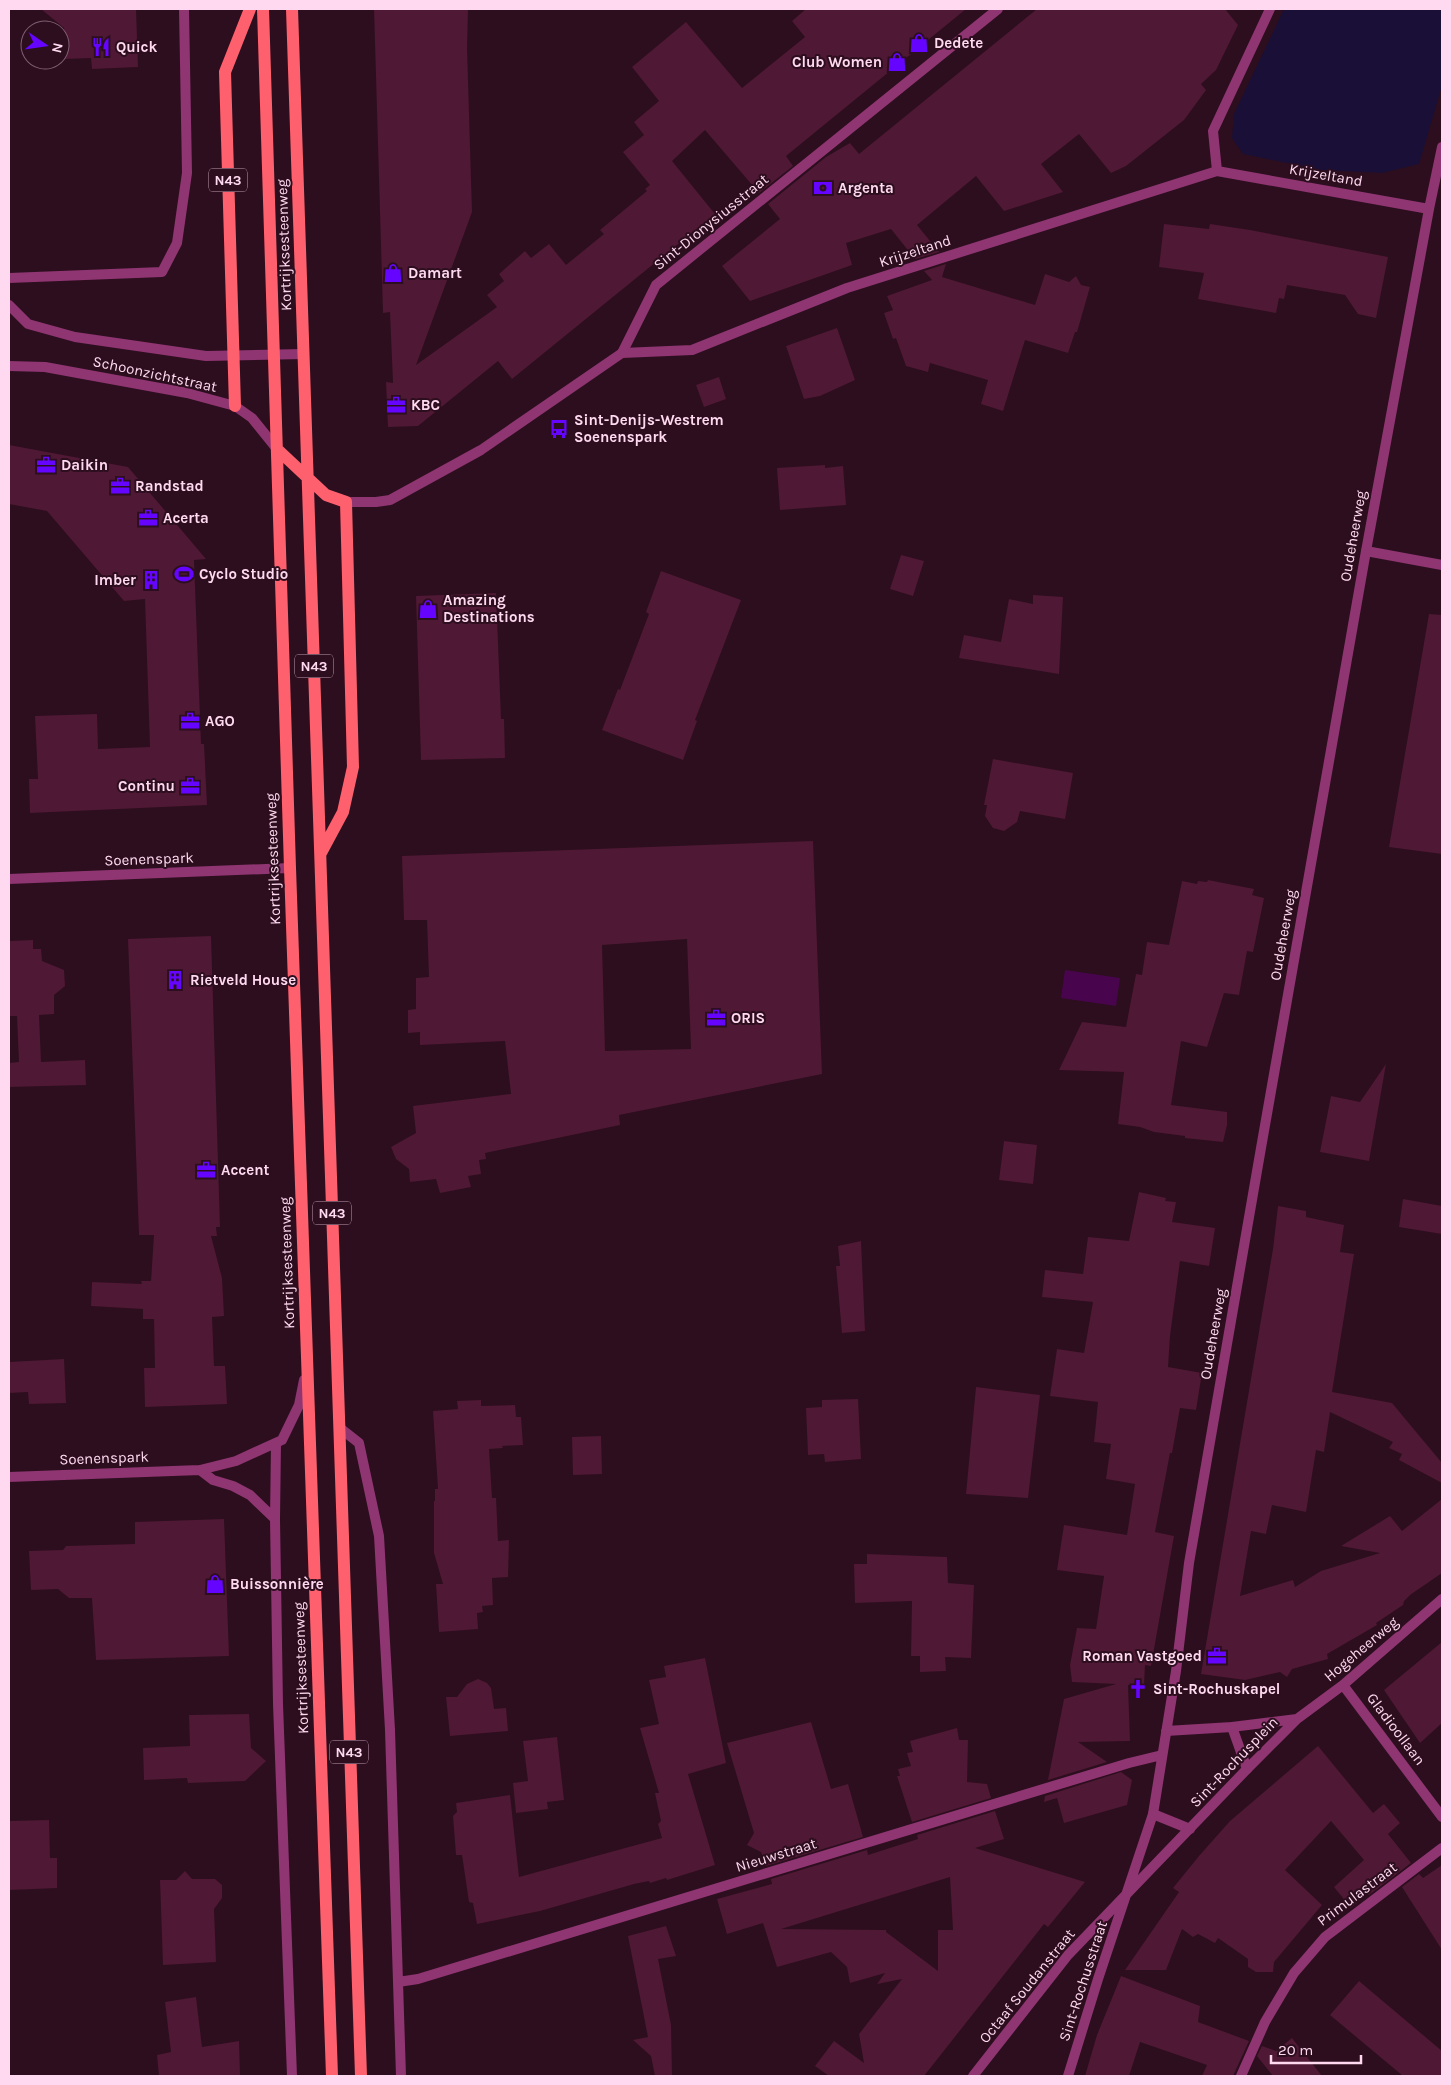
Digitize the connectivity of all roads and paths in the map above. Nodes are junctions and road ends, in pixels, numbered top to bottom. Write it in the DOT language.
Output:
graph roads {
  1 [pos="184,9"];
  2 [pos="250,9"];
  3 [pos="263,9"];
  4 [pos="292,9"];
  5 [pos="998,9"];
  6 [pos="1270,9"];
  7 [pos="1442,147"];
  8 [pos="1217,171"];
  9 [pos="1429,209"];
  10 [pos="9,278"];
  11 [pos="9,305"];
  12 [pos="622,353"];
  13 [pos="304,354"];
  14 [pos="274,355"];
  15 [pos="233,356"];
  16 [pos="9,366"];
  17 [pos="235,406"];
  18 [pos="277,449"];
  19 [pos="308,480"];
  20 [pos="346,502"];
  21 [pos="1366,551"];
  22 [pos="1442,565"];
  23 [pos="321,852"];
  24 [pos="290,868"];
  25 [pos="9,879"];
  26 [pos="307,1367"];
  27 [pos="340,1428"];
  28 [pos="276,1443"];
  29 [pos="200,1470"];
  30 [pos="9,1477"];
  31 [pos="275,1520"];
  32 [pos="1442,1600"];
  33 [pos="1343,1685"];
  34 [pos="1297,1719"];
  35 [pos="1232,1727"];
  36 [pos="1166,1731"];
  37 [pos="1162,1755"];
  38 [pos="1247,1769"];
  39 [pos="1153,1814"];
  40 [pos="1442,1816"];
  41 [pos="1190,1829"];
  42 [pos="1442,1848"];
  43 [pos="1128,1894"];
  44 [pos="398,1982"];
  45 [pos="292,2076"];
  46 [pos="332,2076"];
  47 [pos="361,2076"];
  48 [pos="401,2076"];
  49 [pos="973,2076"];
  50 [pos="1068,2076"];
  51 [pos="1241,2076"];
  1 -- 10 [label="street"];
  2 -- 15 [label="main road, N43"];
  3 -- 14 [label="main road, Kortrijksesteenweg / N43"];
  4 -- 13 [label="main road, Kortrijksesteenweg / N43"];
  5 -- 12 [label="street, Sint-Dionysiusstraat"];
  6 -- 8 [label="street"];
  7 -- 9 [label="street, Oudeheerweg"];
  8 -- 9 [label="street, Krijzeltand"];
  8 -- 12 [label="street, Krijzeltand"];
  9 -- 21 [label="street, Oudeheerweg"];
  11 -- 15 [label="street"];
  12 -- 20 [label="street, Sint-Dionysiusstraat"];
  13 -- 14 [label="street"];
  13 -- 19 [label="main road, Kortrijksesteenweg / N43"];
  14 -- 15 [label="street"];
  14 -- 18 [label="main road, Kortrijksesteenweg / N43"];
  15 -- 17 [label="main road, N43"];
  16 -- 17 [label="street, Schoonzichtstraat"];
  17 -- 18 [label="street, Schoonzichtstraat"];
  18 -- 19 [label="main road"];
  18 -- 24 [label="main road, Kortrijksesteenweg / N43"];
  19 -- 20 [label="main road"];
  19 -- 23 [label="main road, Kortrijksesteenweg / N43"];
  20 -- 23 [label="main road, N43"];
  21 -- 22 [label="street"];
  21 -- 36 [label="street, Oudeheerweg"];
  23 -- 27 [label="main road, Kortrijksesteenweg / N43"];
  24 -- 25 [label="street, Soenenspark"];
  24 -- 26 [label="main road, Kortrijksesteenweg / N43"];
  26 -- 28 [label="street"];
  26 -- 46 [label="main road, Kortrijksesteenweg / N43"];
  27 -- 44 [label="street"];
  27 -- 47 [label="main road, Kortrijksesteenweg / N43"];
  28 -- 29 [label="street, Soenenspark"];
  28 -- 31 [label="street, Kortrijksesteenweg"];
  29 -- 30 [label="street, Soenenspark"];
  29 -- 31 [label="street"];
  31 -- 45 [label="street, Kortrijksesteenweg"];
  32 -- 33 [label="street, Hogeheerweg"];
  33 -- 34 [label="street, Hogeheerweg"];
  33 -- 40 [label="street, Gladioollaan"];
  34 -- 35 [label="street, Sint-Rochusplein"];
  34 -- 38 [label="street, Sint-Rochusplein"];
  35 -- 36 [label="street, Sint-Rochusplein"];
  35 -- 38 [label="street, Sint-Rochusplein"];
  36 -- 37 [label="street"];
  37 -- 39 [label="street"];
  37 -- 44 [label="street, Nieuwstraat"];
  38 -- 41 [label="street, Sint-Rochusplein"];
  39 -- 41 [label="street, Sint-Rochusplein"];
  39 -- 43 [label="street"];
  41 -- 43 [label="street, Sint-Rochusplein"];
  42 -- 51 [label="street, Primulastraat"];
  43 -- 49 [label="street, Octaaf Soudanstraat"];
  43 -- 50 [label="street, Sint-Rochusstraat"];
  44 -- 48 [label="street"];
}
